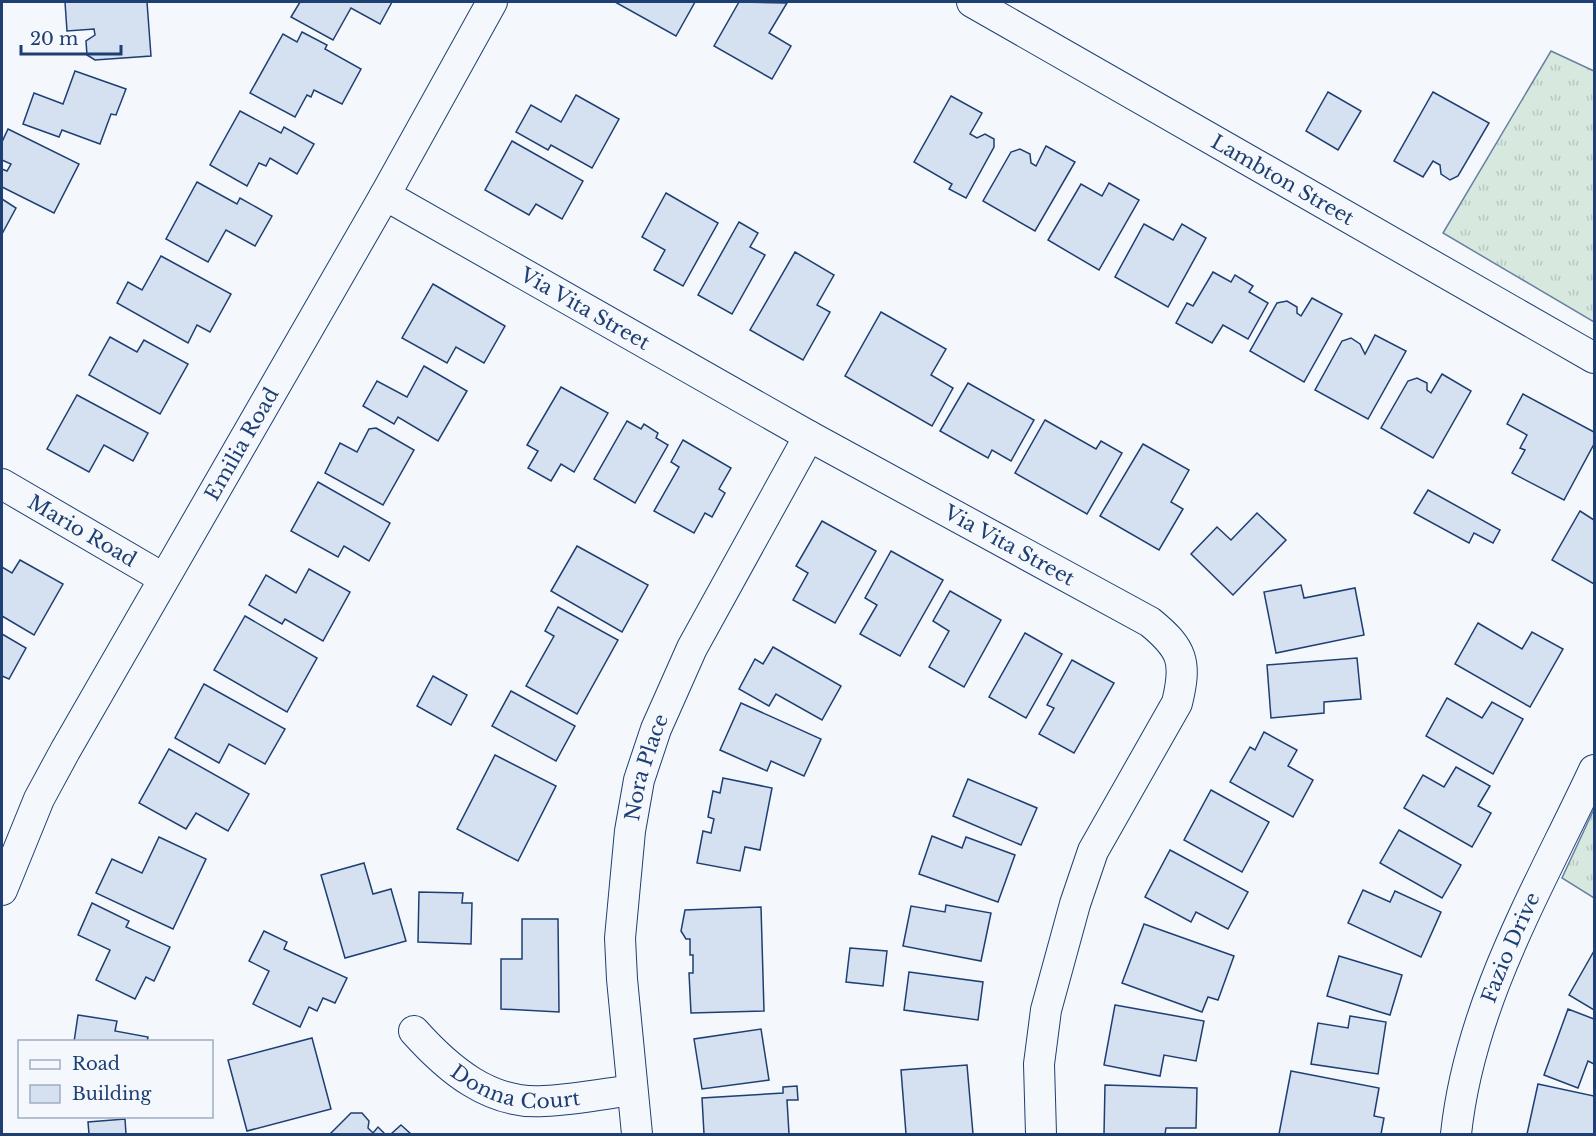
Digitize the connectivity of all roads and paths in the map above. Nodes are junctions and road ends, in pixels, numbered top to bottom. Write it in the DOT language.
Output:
graph roads {
  1 [pos="492,2"];
  2 [pos="972,2"];
  3 [pos="385,195"];
  4 [pos="1594,358"];
  5 [pos="809,436"];
  6 [pos="2,484"];
  7 [pos="163,578"];
  8 [pos="1594,770"];
  9 [pos="2,890"];
  10 [pos="414,1031"];
  11 [pos="632,1090"];
  12 [pos="637,1134"];
  13 [pos="1041,1134"];
  14 [pos="1456,1134"];
  1 -- 3 [label="street, Emilia Road"];
  2 -- 4 [label="street, Lambton Street"];
  3 -- 5 [label="street, Via Vita Street"];
  3 -- 7 [label="street, Emilia Road"];
  5 -- 11 [label="street, Nora Place"];
  5 -- 13 [label="street, Via Vita Street"];
  6 -- 7 [label="street, Mario Road"];
  7 -- 9 [label="street, Emilia Road"];
  8 -- 14 [label="street, Fazio Drive"];
  10 -- 11 [label="street, Donna Court"];
  11 -- 12 [label="street, Nora Place"];
}
